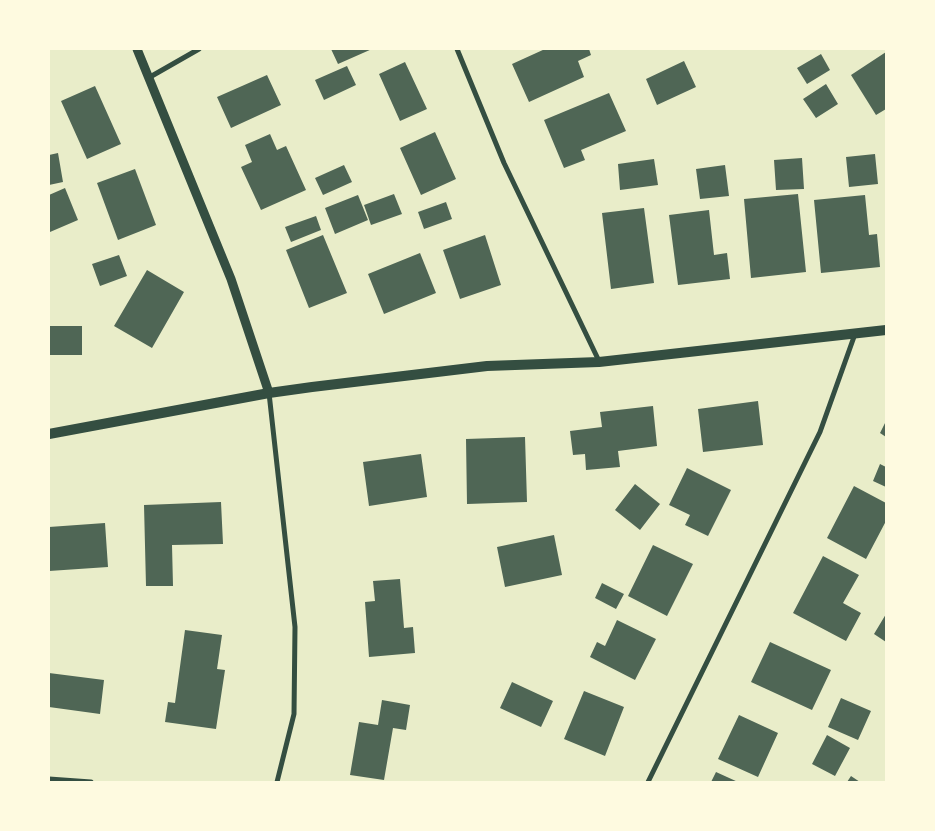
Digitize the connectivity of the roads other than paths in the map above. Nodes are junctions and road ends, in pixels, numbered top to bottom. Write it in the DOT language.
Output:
graph roads {
  1 [pos="137,49"];
  2 [pos="200,49"];
  3 [pos="457,49"];
  4 [pos="150,77"];
  5 [pos="886,330"];
  6 [pos="855,333"];
  7 [pos="600,362"];
  8 [pos="269,393"];
  9 [pos="49,434"];
  10 [pos="49,779"];
  11 [pos="91,782"];
  12 [pos="277,782"];
  13 [pos="648,782"];
  1 -- 4 [label="street"];
  2 -- 4 [label="street"];
  3 -- 7 [label="street"];
  4 -- 8 [label="street"];
  5 -- 6 [label="main road"];
  6 -- 7 [label="main road"];
  6 -- 13 [label="street"];
  7 -- 8 [label="main road"];
  8 -- 9 [label="main road"];
  8 -- 12 [label="street"];
  10 -- 11 [label="street"];
}
